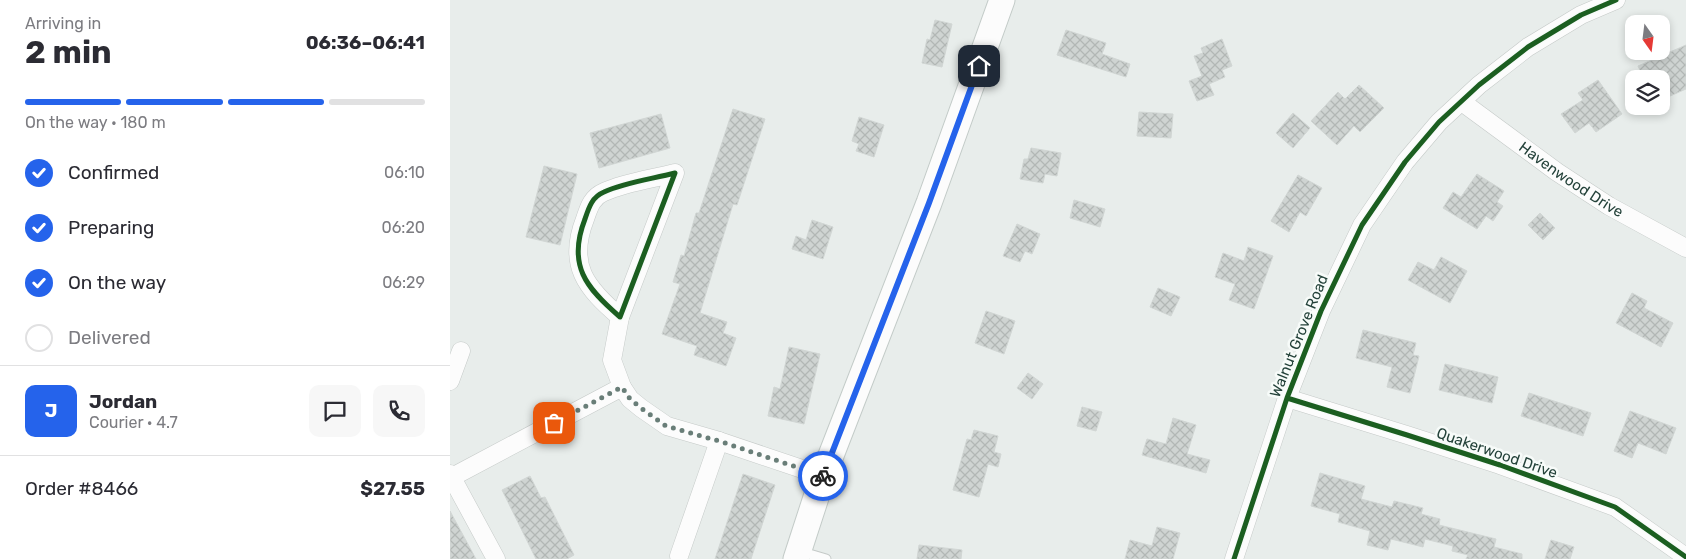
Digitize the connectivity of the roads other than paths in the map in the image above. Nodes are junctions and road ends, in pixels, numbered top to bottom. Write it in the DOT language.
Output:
graph roads {
  1 [pos="1002,0"];
  2 [pos="1616,0"];
  3 [pos="1462,102"];
  4 [pos="1686,248"];
  5 [pos="620,318"];
  6 [pos="462,351"];
  7 [pos="450,381"];
  8 [pos="622,387"];
  9 [pos="1287,398"];
  10 [pos="719,441"];
  11 [pos="451,475"];
  12 [pos="823,476"];
  13 [pos="798,555"];
  14 [pos="679,556"];
  15 [pos="1686,556"];
  16 [pos="496,559"];
  17 [pos="826,559"];
  18 [pos="1234,559"];
  1 -- 12 [label="main road"];
  2 -- 3 [label="street, Walnut Grove Road"];
  3 -- 4 [label="street, Havenwood Drive"];
  3 -- 9 [label="street, Walnut Grove Road"];
  5 -- 5 [label="street"];
  5 -- 8 [label="street"];
  6 -- 7 [label="street"];
  8 -- 10 [label="street"];
  8 -- 11 [label="street"];
  9 -- 15 [label="street, Quakerwood Drive"];
  9 -- 18 [label="street, Walnut Grove Road"];
  10 -- 12 [label="street"];
  10 -- 14 [label="street"];
  11 -- 16 [label="street"];
  12 -- 13 [label="main road"];
  13 -- 17 [label="lane"];
}
